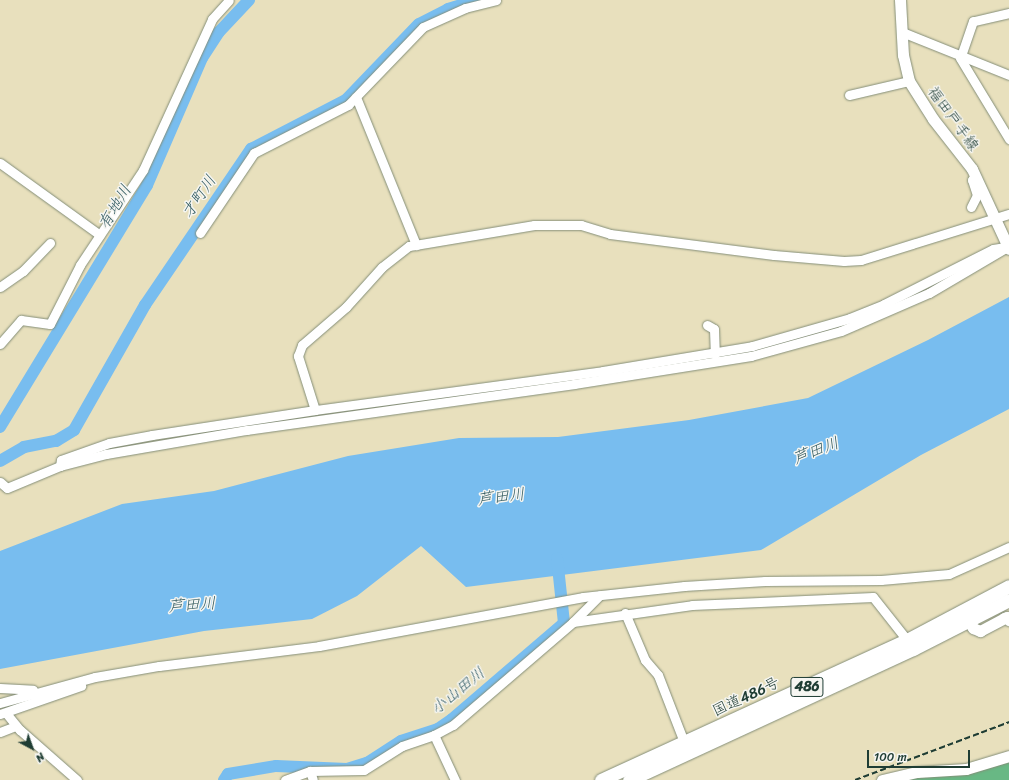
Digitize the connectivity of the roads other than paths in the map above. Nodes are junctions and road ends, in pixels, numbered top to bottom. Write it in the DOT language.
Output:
graph roads {
  1 [pos="229,0"];
  2 [pos="496,0"];
  3 [pos="900,0"];
  4 [pos="1009,13"];
  5 [pos="902,32"];
  6 [pos="963,54"];
  7 [pos="1009,75"];
  8 [pos="910,81"];
  9 [pos="849,95"];
  10 [pos="356,97"];
  11 [pos="1009,139"];
  12 [pos="0,163"];
  13 [pos="976,177"];
  14 [pos="971,207"];
  15 [pos="1009,214"];
  16 [pos="994,220"];
  17 [pos="200,233"];
  18 [pos="100,235"];
  19 [pos="50,243"];
  20 [pos="416,245"];
  21 [pos="1009,247"];
  22 [pos="0,287"];
  23 [pos="707,324"];
  24 [pos="0,344"];
  25 [pos="752,346"];
  26 [pos="770,351"];
  27 [pos="715,354"];
  28 [pos="315,410"];
  29 [pos="60,466"];
  30 [pos="3,486"];
  31 [pos="1009,547"];
  32 [pos="1009,586"];
  33 [pos="600,595"];
  34 [pos="1009,600"];
  35 [pos="625,613"];
  36 [pos="966,617"];
  37 [pos="1008,618"];
  38 [pos="572,622"];
  39 [pos="907,640"];
  40 [pos="95,677"];
  41 [pos="0,688"];
  42 [pos="38,691"];
  43 [pos="0,703"];
  44 [pos="3,713"];
  45 [pos="16,726"];
  46 [pos="0,732"];
  47 [pos="434,735"];
  48 [pos="684,742"];
  49 [pos="1009,756"];
  50 [pos="310,770"];
  51 [pos="77,780"];
  52 [pos="285,780"];
  53 [pos="313,780"];
  54 [pos="455,780"];
  55 [pos="601,780"];
  56 [pos="629,780"];
  57 [pos="882,780"];
  1 -- 18 [label="street"];
  2 -- 10 [label="street"];
  3 -- 5 [label="main road, 福田戸手線"];
  4 -- 6 [label="street"];
  5 -- 6 [label="street"];
  5 -- 8 [label="main road, 福田戸手線"];
  6 -- 7 [label="street"];
  6 -- 11 [label="street"];
  8 -- 9 [label="street"];
  8 -- 13 [label="main road, 福田戸手線"];
  10 -- 17 [label="street"];
  10 -- 20 [label="street"];
  12 -- 18 [label="street"];
  13 -- 14 [label="street"];
  13 -- 16 [label="main road, 福田戸手線"];
  15 -- 16 [label="street"];
  16 -- 20 [label="street"];
  16 -- 21 [label="main road, 福田戸手線"];
  18 -- 24 [label="street"];
  19 -- 22 [label="street"];
  20 -- 28 [label="street"];
  21 -- 25 [label="street"];
  21 -- 26 [label="street"];
  23 -- 27 [label="street"];
  25 -- 26 [label="street"];
  25 -- 27 [label="street"];
  26 -- 29 [label="street"];
  27 -- 28 [label="street"];
  28 -- 29 [label="street"];
  29 -- 30 [label="street"];
  31 -- 33 [label="street"];
  32 -- 36 [label="highway, 国道486号 / 486"];
  33 -- 38 [label="street"];
  33 -- 40 [label="street"];
  34 -- 36 [label="highway, 国道486号 / 486"];
  35 -- 38 [label="street"];
  35 -- 39 [label="street"];
  35 -- 48 [label="street"];
  36 -- 37 [label="main road"];
  36 -- 39 [label="highway, 国道486号 / 486"];
  36 -- 56 [label="highway, 国道486号 / 486"];
  38 -- 47 [label="street"];
  39 -- 48 [label="highway, 国道486号 / 486"];
  40 -- 42 [label="street"];
  40 -- 44 [label="street"];
  41 -- 42 [label="street"];
  42 -- 43 [label="street"];
  44 -- 45 [label="street"];
  45 -- 46 [label="street"];
  45 -- 51 [label="street"];
  47 -- 50 [label="street"];
  47 -- 54 [label="street"];
  48 -- 55 [label="highway, 国道486号 / 486"];
  49 -- 57 [label="main road"];
  50 -- 52 [label="street"];
  50 -- 53 [label="street"];
}
